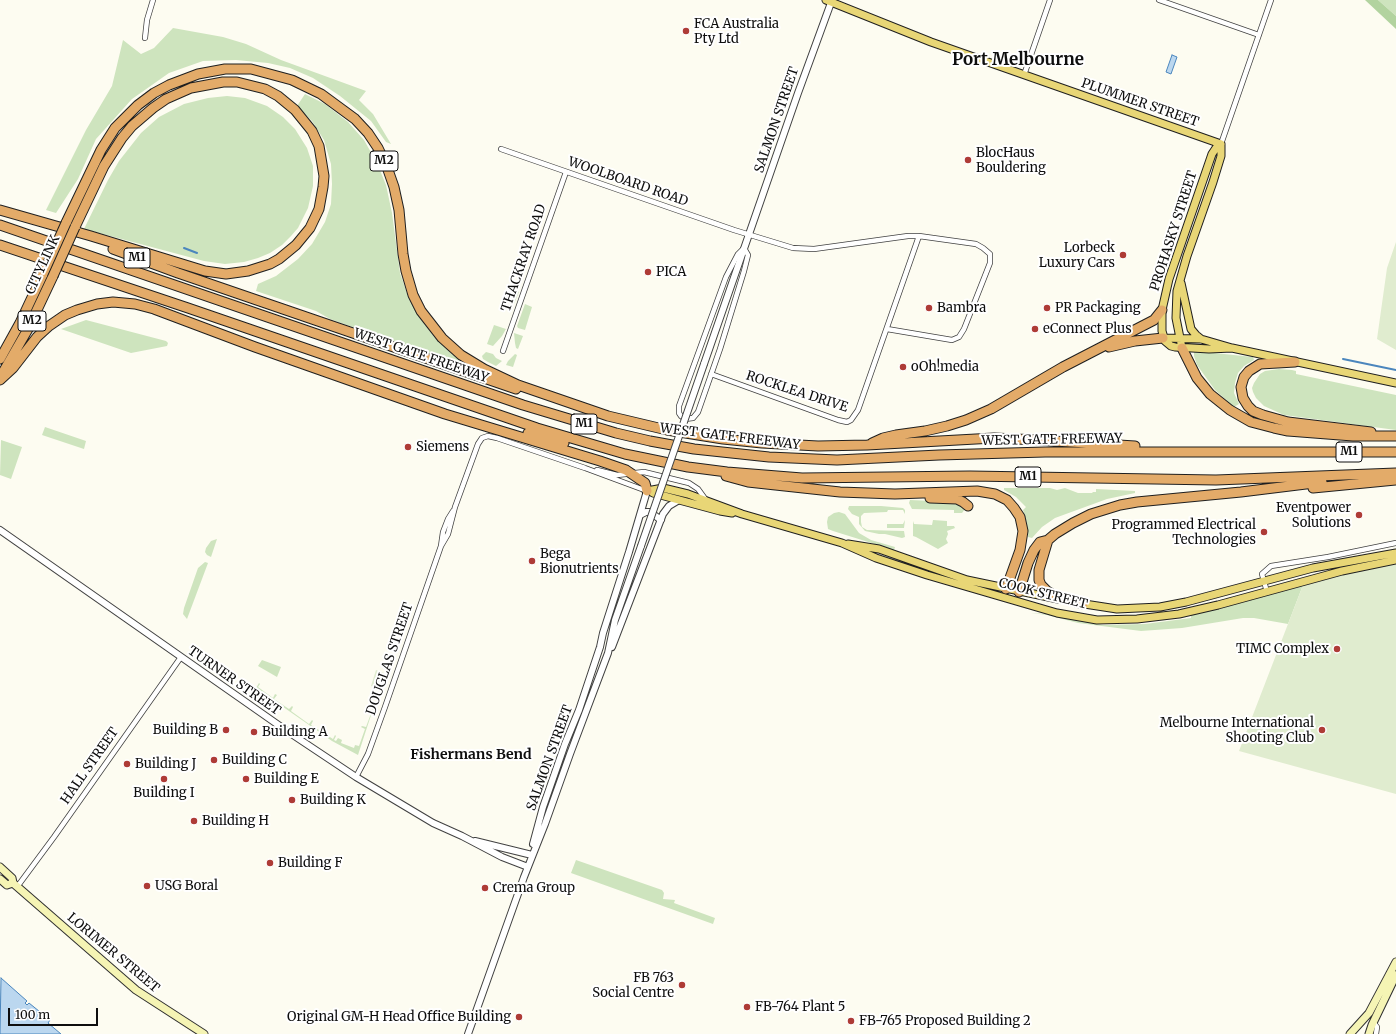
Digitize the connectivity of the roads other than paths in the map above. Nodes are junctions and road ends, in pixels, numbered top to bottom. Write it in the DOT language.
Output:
graph roads {
  1 [pos="153,0"];
  2 [pos="1050,0"];
  3 [pos="1159,0"];
  4 [pos="1271,0"];
  5 [pos="830,1"];
  6 [pos="1259,36"];
  7 [pos="145,38"];
  8 [pos="1024,75"];
  9 [pos="1221,144"];
  10 [pos="501,149"];
  11 [pos="566,172"];
  12 [pos="0,210"];
  13 [pos="36,221"];
  14 [pos="0,225"];
  15 [pos="748,234"];
  16 [pos="920,236"];
  17 [pos="0,245"];
  18 [pos="744,248"];
  19 [pos="1180,279"];
  20 [pos="1162,310"];
  21 [pos="887,329"];
  22 [pos="1179,337"];
  23 [pos="1163,338"];
  24 [pos="1201,339"];
  25 [pos="1179,347"];
  26 [pos="1232,348"];
  27 [pos="503,352"];
  28 [pos="1090,354"];
  29 [pos="0,359"];
  30 [pos="1295,362"];
  31 [pos="11,366"];
  32 [pos="711,374"];
  33 [pos="0,379"];
  34 [pos="358,383"];
  35 [pos="1396,383"];
  36 [pos="608,416"];
  37 [pos="1396,436"];
  38 [pos="867,445"];
  39 [pos="1198,451"];
  40 [pos="1396,452"];
  41 [pos="625,454"];
  42 [pos="688,467"];
  43 [pos="585,468"];
  44 [pos="1396,472"];
  45 [pos="631,473"];
  46 [pos="1368,474"];
  47 [pos="1396,480"];
  48 [pos="647,491"];
  49 [pos="895,494"];
  50 [pos="1181,498"];
  51 [pos="679,500"];
  52 [pos="708,501"];
  53 [pos="968,506"];
  54 [pos="742,514"];
  55 [pos="640,515"];
  56 [pos="661,520"];
  57 [pos="0,530"];
  58 [pos="1048,540"];
  59 [pos="842,543"];
  60 [pos="1396,543"];
  61 [pos="1374,547"];
  62 [pos="879,549"];
  63 [pos="1396,553"];
  64 [pos="876,558"];
  65 [pos="1367,558"];
  66 [pos="1396,560"];
  67 [pos="1263,581"];
  68 [pos="1019,592"];
  69 [pos="1266,592"];
  70 [pos="1005,593"];
  71 [pos="1016,601"];
  72 [pos="1083,604"];
  73 [pos="615,620"];
  74 [pos="600,647"];
  75 [pos="608,653"];
  76 [pos="181,657"];
  77 [pos="558,763"];
  78 [pos="566,765"];
  79 [pos="356,777"];
  80 [pos="544,816"];
  81 [pos="462,836"];
  82 [pos="531,854"];
  83 [pos="0,867"];
  84 [pos="527,867"];
  85 [pos="0,879"];
  86 [pos="15,885"];
  87 [pos="1396,962"];
  88 [pos="1396,975"];
  89 [pos="1373,1022"];
  90 [pos="204,1034"];
  91 [pos="468,1034"];
  92 [pos="1350,1034"];
  93 [pos="1369,1034"];
  94 [pos="1376,1034"];
  1 -- 7 [label="street"];
  2 -- 8 [label="street"];
  3 -- 6 [label="street"];
  4 -- 6 [label="street, PROHASKY STREET"];
  5 -- 8 [label="main road, PLUMMER STREET"];
  5 -- 15 [label="street, SALMON STREET"];
  6 -- 9 [label="street, PROHASKY STREET"];
  8 -- 9 [label="main road, PLUMMER STREET"];
  9 -- 19 [label="main road, PROHASKY STREET"];
  9 -- 20 [label="main road, PROHASKY STREET"];
  10 -- 11 [label="street, WOOLBOARD ROAD"];
  11 -- 15 [label="street, WOOLBOARD ROAD"];
  11 -- 27 [label="street, THACKRAY ROAD"];
  12 -- 13 [label="highway, M1"];
  13 -- 31 [label="highway, CITYLINK / M2, bridge"];
  13 -- 36 [label="highway, M1"];
  14 -- 39 [label="highway, WEST GATE FREEWAY / M1"];
  15 -- 16 [label="street"];
  15 -- 18 [label="street, SALMON STREET"];
  16 -- 21 [label="street, ROCKLEA DRIVE"];
  16 -- 21 [label="street"];
  17 -- 41 [label="highway, M1"];
  18 -- 32 [label="street, SALMON STREET"];
  18 -- 32 [label="street, SALMON STREET"];
  18 -- 73 [label="street, SALMON STREET, bridge"];
  19 -- 22 [label="main road, PROHASKY STREET"];
  19 -- 24 [label="main road"];
  20 -- 23 [label="main road, PROHASKY STREET"];
  20 -- 28 [label="highway"];
  21 -- 32 [label="street, ROCKLEA DRIVE"];
  22 -- 23 [label="main road"];
  22 -- 24 [label="main road"];
  22 -- 25 [label="main road, PROHASKY STREET"];
  23 -- 25 [label="main road"];
  23 -- 28 [label="highway"];
  24 -- 26 [label="main road"];
  25 -- 26 [label="main road"];
  25 -- 37 [label="highway"];
  26 -- 30 [label="main road"];
  28 -- 38 [label="highway"];
  29 -- 36 [label="highway, CITYLINK / M2, bridge"];
  30 -- 35 [label="main road"];
  30 -- 37 [label="highway"];
  31 -- 33 [label="highway, CITYLINK / M2"];
  31 -- 34 [label="highway, M2"];
  34 -- 41 [label="highway, M2"];
  34 -- 45 [label="highway, M2"];
  36 -- 38 [label="highway, M1"];
  38 -- 39 [label="highway, M1"];
  39 -- 40 [label="highway, WEST GATE FREEWAY / M1"];
  41 -- 42 [label="highway, M1"];
  42 -- 46 [label="highway, M1"];
  42 -- 49 [label="highway"];
  43 -- 45 [label="street, COOK STREET"];
  43 -- 48 [label="street"];
  43 -- 79 [label="street, DOUGLAS STREET"];
  44 -- 46 [label="highway, M1"];
  45 -- 48 [label="highway, M2"];
  45 -- 52 [label="street, COOK STREET"];
  46 -- 50 [label="highway"];
  47 -- 50 [label="highway"];
  48 -- 51 [label="main road, COOK STREET"];
  48 -- 52 [label="main road, COOK STREET"];
  48 -- 55 [label="street, SALMON STREET"];
  49 -- 53 [label="highway"];
  49 -- 70 [label="highway"];
  50 -- 58 [label="highway"];
  51 -- 54 [label="main road, COOK STREET"];
  51 -- 56 [label="street, SALMON STREET"];
  52 -- 54 [label="main road, COOK STREET"];
  54 -- 59 [label="main road, COOK STREET"];
  55 -- 56 [label="street"];
  55 -- 74 [label="street, SALMON STREET"];
  56 -- 75 [label="street, SALMON STREET"];
  57 -- 76 [label="street, TURNER STREET"];
  58 -- 68 [label="highway"];
  58 -- 72 [label="highway"];
  59 -- 62 [label="main road, COOK STREET"];
  59 -- 64 [label="main road, COOK STREET"];
  60 -- 61 [label="street"];
  61 -- 65 [label="street"];
  61 -- 67 [label="street"];
  62 -- 64 [label="main road"];
  62 -- 70 [label="main road, COOK STREET"];
  63 -- 65 [label="main road, COOK STREET"];
  64 -- 70 [label="main road, COOK STREET"];
  65 -- 67 [label="main road, COOK STREET"];
  66 -- 69 [label="main road, COOK STREET"];
  67 -- 69 [label="street"];
  67 -- 72 [label="main road, COOK STREET"];
  68 -- 70 [label="main road, COOK STREET"];
  68 -- 71 [label="main road"];
  68 -- 72 [label="main road, COOK STREET"];
  69 -- 71 [label="main road, COOK STREET"];
  70 -- 71 [label="main road, COOK STREET"];
  73 -- 74 [label="street, SALMON STREET"];
  73 -- 75 [label="street, SALMON STREET"];
  74 -- 77 [label="street, SALMON STREET"];
  75 -- 78 [label="street, SALMON STREET"];
  76 -- 79 [label="street, TURNER STREET"];
  76 -- 86 [label="street, HALL STREET"];
  77 -- 78 [label="street"];
  77 -- 80 [label="street, SALMON STREET"];
  78 -- 80 [label="street, SALMON STREET"];
  79 -- 81 [label="street, TURNER STREET"];
  80 -- 82 [label="street, SALMON STREET"];
  81 -- 82 [label="street, TURNER STREET"];
  81 -- 84 [label="street, TURNER STREET"];
  82 -- 84 [label="street, SALMON STREET"];
  83 -- 86 [label="main road, LORIMER STREET"];
  84 -- 91 [label="street, SALMON STREET"];
  85 -- 86 [label="main road, LORIMER STREET"];
  86 -- 90 [label="main road, LORIMER STREET"];
  87 -- 92 [label="main road"];
  88 -- 89 [label="main road"];
  89 -- 93 [label="main road"];
  89 -- 94 [label="street"];
}
